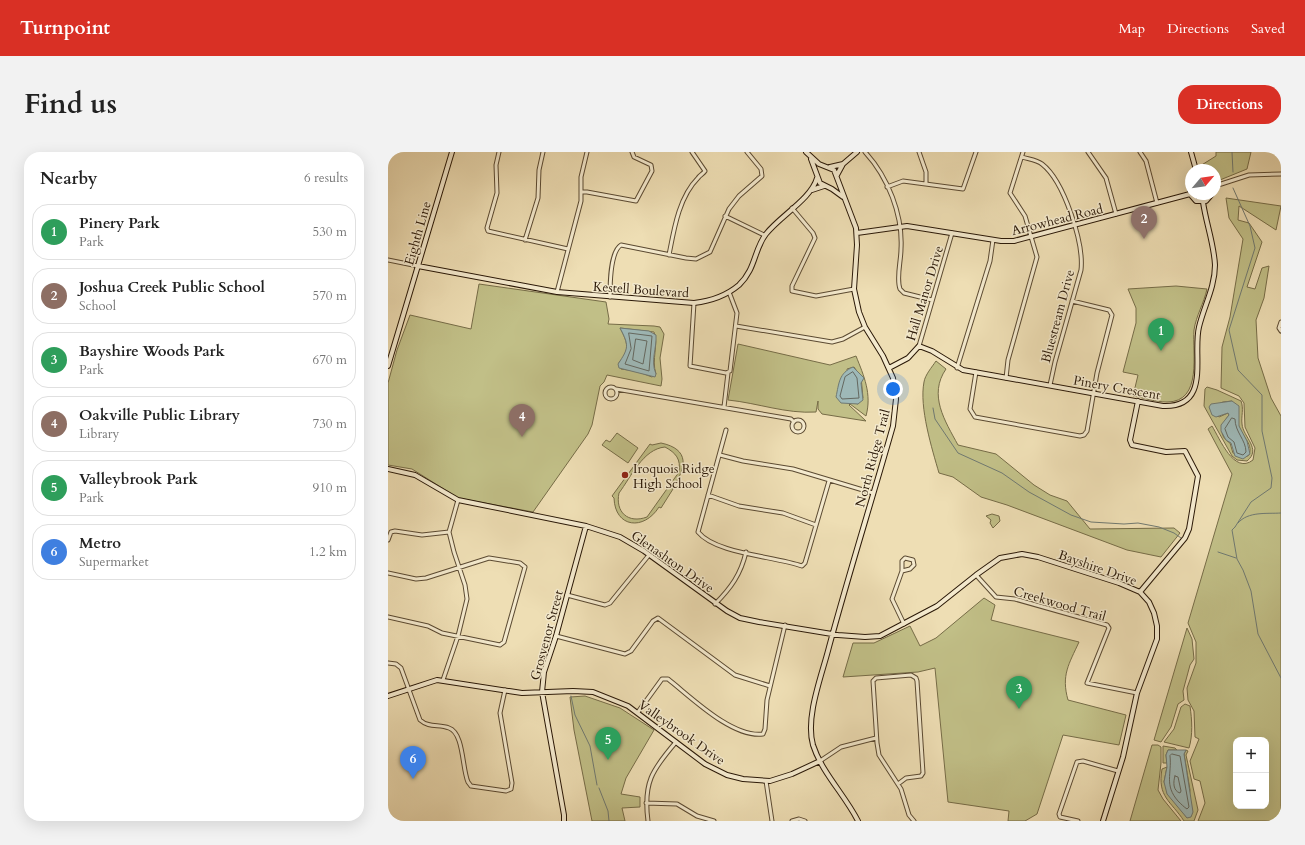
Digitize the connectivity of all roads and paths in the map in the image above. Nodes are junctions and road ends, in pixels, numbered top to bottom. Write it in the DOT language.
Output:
graph roads {
  1 [pos="452,152"];
  2 [pos="499,152"];
  3 [pos="543,152"];
  4 [pos="587,152"];
  5 [pos="632,152"];
  6 [pos="692,152"];
  7 [pos="747,152"];
  8 [pos="806,152"];
  9 [pos="857,152"];
  10 [pos="865,152"];
  11 [pos="919,152"];
  12 [pos="976,152"];
  13 [pos="1023,152"];
  14 [pos="1088,152"];
  15 [pos="1140,152"];
  16 [pos="1191,152"];
  17 [pos="1022,157"];
  18 [pos="811,158"];
  19 [pos="843,164"];
  20 [pos="1194,164"];
  21 [pos="827,167"];
  22 [pos="1281,174"];
  23 [pos="817,176"];
  24 [pos="837,176"];
  25 [pos="926,183"];
  26 [pos="1221,184"];
  27 [pos="826,186"];
  28 [pos="887,187"];
  29 [pos="812,190"];
  30 [pos="582,192"];
  31 [pos="1185,195"];
  32 [pos="844,197"];
  33 [pos="1193,200"];
  34 [pos="1207,200"];
  35 [pos="1203,202"];
  36 [pos="1157,203"];
  37 [pos="792,208"];
  38 [pos="1116,214"];
  39 [pos="725,216"];
  40 [pos="1074,225"];
  41 [pos="900,227"];
  42 [pos="856,233"];
  43 [pos="952,233"];
  44 [pos="764,235"];
  45 [pos="1031,237"];
  46 [pos="525,240"];
  47 [pos="993,240"];
  48 [pos="568,249"];
  49 [pos="669,255"];
  50 [pos="388,260"];
  51 [pos="418,266"];
  52 [pos="854,289"];
  53 [pos="557,292"];
  54 [pos="728,292"];
  55 [pos="610,297"];
  56 [pos="932,300"];
  57 [pos="1072,301"];
  58 [pos="694,303"];
  59 [pos="1281,322"];
  60 [pos="736,326"];
  61 [pos="865,327"];
  62 [pos="1281,331"];
  63 [pos="919,346"];
  64 [pos="388,366"];
  65 [pos="889,368"];
  66 [pos="957,368"];
  67 [pos="728,372"];
  68 [pos="976,372"];
  69 [pos="1006,378"];
  70 [pos="1050,385"];
  71 [pos="616,389"];
  72 [pos="1093,393"];
  73 [pos="1138,401"];
  74 [pos="724,407"];
  75 [pos="794,422"];
  76 [pos="726,430"];
  77 [pos="720,455"];
  78 [pos="388,468"];
  79 [pos="829,481"];
  80 [pos="873,494"];
  81 [pos="708,495"];
  82 [pos="458,500"];
  83 [pos="816,525"];
  84 [pos="586,526"];
  85 [pos="449,532"];
  86 [pos="388,540"];
  87 [pos="746,552"];
  88 [pos="649,555"];
  89 [pos="460,567"];
  90 [pos="902,571"];
  91 [pos="388,573"];
  92 [pos="976,575"];
  93 [pos="1140,592"];
  94 [pos="567,595"];
  95 [pos="715,604"];
  96 [pos="388,617"];
  97 [pos="904,624"];
  98 [pos="786,625"];
  99 [pos="833,634"];
  100 [pos="458,636"];
  101 [pos="556,636"];
  102 [pos="388,663"];
  103 [pos="443,680"];
  104 [pos="770,686"];
  105 [pos="409,688"];
  106 [pos="505,690"];
  107 [pos="542,692"];
  108 [pos="1137,693"];
  109 [pos="388,696"];
  110 [pos="638,712"];
  111 [pos="876,738"];
  112 [pos="676,742"];
  113 [pos="820,761"];
  114 [pos="1118,772"];
  115 [pos="766,781"];
  116 [pos="898,784"];
  117 [pos="646,803"];
  118 [pos="564,821"];
  119 [pos="648,821"];
  120 [pos="714,821"];
  121 [pos="772,821"];
  122 [pos="792,821"];
  123 [pos="805,821"];
  124 [pos="858,821"];
  125 [pos="914,821"];
  126 [pos="1078,821"];
  127 [pos="1103,821"];
  1 -- 51 [label="street, Eighth Line"];
  2 -- 46 [label="street"];
  3 -- 46 [label="street"];
  4 -- 30 [label="street"];
  5 -- 30 [label="street"];
  6 -- 49 [label="street"];
  7 -- 39 [label="street"];
  8 -- 18 [label="street"];
  9 -- 19 [label="street"];
  10 -- 28 [label="street"];
  11 -- 25 [label="street"];
  12 -- 25 [label="street"];
  13 -- 17 [label="street"];
  14 -- 38 [label="street"];
  15 -- 36 [label="street"];
  16 -- 20 [label="street"];
  17 -- 40 [label="street, Bluestream Drive"];
  17 -- 45 [label="street"];
  18 -- 21 [label="street"];
  18 -- 23 [label="street"];
  19 -- 21 [label="street"];
  19 -- 24 [label="street"];
  21 -- 23 [label="street"];
  21 -- 24 [label="street"];
  22 -- 26 [label="street"];
  23 -- 27 [label="street"];
  23 -- 29 [label="street, Kestell Boulevard"];
  24 -- 27 [label="street"];
  24 -- 32 [label="street, North Ridge Trail"];
  25 -- 28 [label="street"];
  27 -- 29 [label="street, Kestell Boulevard"];
  27 -- 32 [label="street"];
  28 -- 41 [label="street"];
  29 -- 37 [label="street, Kestell Boulevard"];
  30 -- 48 [label="street"];
  31 -- 36 [label="street, Arrowhead Road"];
  32 -- 42 [label="street, North Ridge Trail"];
  33 -- 35 [label="street"];
  34 -- 35 [label="street"];
  35 -- 73 [label="street, Pinery Crescent"];
  36 -- 38 [label="street, Arrowhead Road"];
  37 -- 44 [label="street, Kestell Boulevard"];
  37 -- 52 [label="street"];
  38 -- 40 [label="street, Arrowhead Road"];
  39 -- 44 [label="street"];
  39 -- 49 [label="street"];
  40 -- 45 [label="street, Arrowhead Road"];
  40 -- 57 [label="street, Bluestream Drive"];
  41 -- 42 [label="street, Arrowhead Road"];
  41 -- 43 [label="street, Arrowhead Road"];
  41 -- 56 [label="street"];
  42 -- 52 [label="street, North Ridge Trail"];
  43 -- 47 [label="street, Arrowhead Road"];
  43 -- 56 [label="street, Hall Manor Drive"];
  44 -- 54 [label="street, Kestell Boulevard"];
  45 -- 47 [label="street, Arrowhead Road"];
  45 -- 69 [label="street"];
  46 -- 48 [label="street"];
  47 -- 66 [label="street"];
  48 -- 53 [label="street"];
  49 -- 55 [label="street"];
  50 -- 51 [label="street"];
  51 -- 53 [label="street, Kestell Boulevard"];
  51 -- 64 [label="street, Eighth Line"];
  52 -- 61 [label="street, North Ridge Trail"];
  53 -- 55 [label="street, Kestell Boulevard"];
  54 -- 58 [label="street, Kestell Boulevard"];
  54 -- 60 [label="street"];
  55 -- 58 [label="street, Kestell Boulevard"];
  56 -- 63 [label="street, Hall Manor Drive"];
  57 -- 70 [label="street, Bluestream Drive"];
  57 -- 72 [label="street"];
  58 -- 67 [label="street"];
  59 -- 62 [label="street"];
  60 -- 61 [label="street"];
  60 -- 67 [label="street"];
  61 -- 65 [label="street, North Ridge Trail"];
  63 -- 65 [label="street, Hall Manor Drive"];
  63 -- 66 [label="street, Pinery Crescent"];
  65 -- 80 [label="street, North Ridge Trail"];
  66 -- 68 [label="street, Pinery Crescent"];
  67 -- 74 [label="street"];
  68 -- 69 [label="street, Pinery Crescent"];
  68 -- 72 [label="street"];
  69 -- 70 [label="street, Pinery Crescent"];
  70 -- 72 [label="street, Pinery Crescent"];
  71 -- 71 [label="street"];
  71 -- 74 [label="street"];
  72 -- 73 [label="street, Pinery Crescent"];
  73 -- 93 [label="street"];
  74 -- 75 [label="street"];
  76 -- 77 [label="street"];
  77 -- 79 [label="street"];
  77 -- 81 [label="street"];
  78 -- 82 [label="street, Glenashton Drive"];
  79 -- 80 [label="street"];
  79 -- 83 [label="street"];
  80 -- 99 [label="street, North Ridge Trail"];
  81 -- 83 [label="street"];
  81 -- 87 [label="street"];
  82 -- 84 [label="street, Glenashton Drive"];
  82 -- 85 [label="street"];
  83 -- 87 [label="street"];
  84 -- 88 [label="street, Glenashton Drive"];
  84 -- 94 [label="street, Grosvenor Street"];
  85 -- 86 [label="street"];
  85 -- 89 [label="street"];
  87 -- 95 [label="street"];
  88 -- 94 [label="street"];
  88 -- 95 [label="street, Glenashton Drive"];
  89 -- 91 [label="street"];
  89 -- 100 [label="street"];
  89 -- 100 [label="street"];
  90 -- 90 [label="street"];
  90 -- 97 [label="street"];
  92 -- 93 [label="street, Bayshire Drive"];
  92 -- 97 [label="street, Bayshire Drive"];
  92 -- 108 [label="street, Creekwood Trail"];
  93 -- 108 [label="street, Bayshire Drive"];
  94 -- 101 [label="street, Grosvenor Street"];
  95 -- 98 [label="street, Glenashton Drive"];
  96 -- 100 [label="street"];
  97 -- 99 [label="street, Bayshire Drive"];
  98 -- 99 [label="street, Glenashton Drive"];
  98 -- 104 [label="street"];
  99 -- 113 [label="street, North Ridge Trail"];
  100 -- 103 [label="street"];
  101 -- 104 [label="street"];
  101 -- 107 [label="street, Grosvenor Street"];
  102 -- 105 [label="street"];
  103 -- 105 [label="street"];
  103 -- 106 [label="street, Valleybrook Drive"];
  104 -- 110 [label="street"];
  105 -- 106 [label="street"];
  105 -- 109 [label="street"];
  106 -- 107 [label="street, Valleybrook Drive"];
  107 -- 110 [label="street, Valleybrook Drive"];
  107 -- 118 [label="street, Grosvenor Street"];
  108 -- 114 [label="street, Bayshire Drive"];
  110 -- 112 [label="street, Valleybrook Drive"];
  111 -- 113 [label="street, Valleybrook Drive"];
  111 -- 116 [label="street"];
  111 -- 116 [label="street"];
  112 -- 115 [label="street, Valleybrook Drive"];
  112 -- 117 [label="street"];
  113 -- 115 [label="street, Valleybrook Drive"];
  113 -- 124 [label="street, North Ridge Trail"];
  114 -- 126 [label="street"];
  114 -- 127 [label="street, Bayshire Drive"];
  115 -- 121 [label="street"];
  116 -- 125 [label="street"];
  117 -- 119 [label="street"];
  117 -- 120 [label="street"];
  122 -- 123 [label="street"];
}
